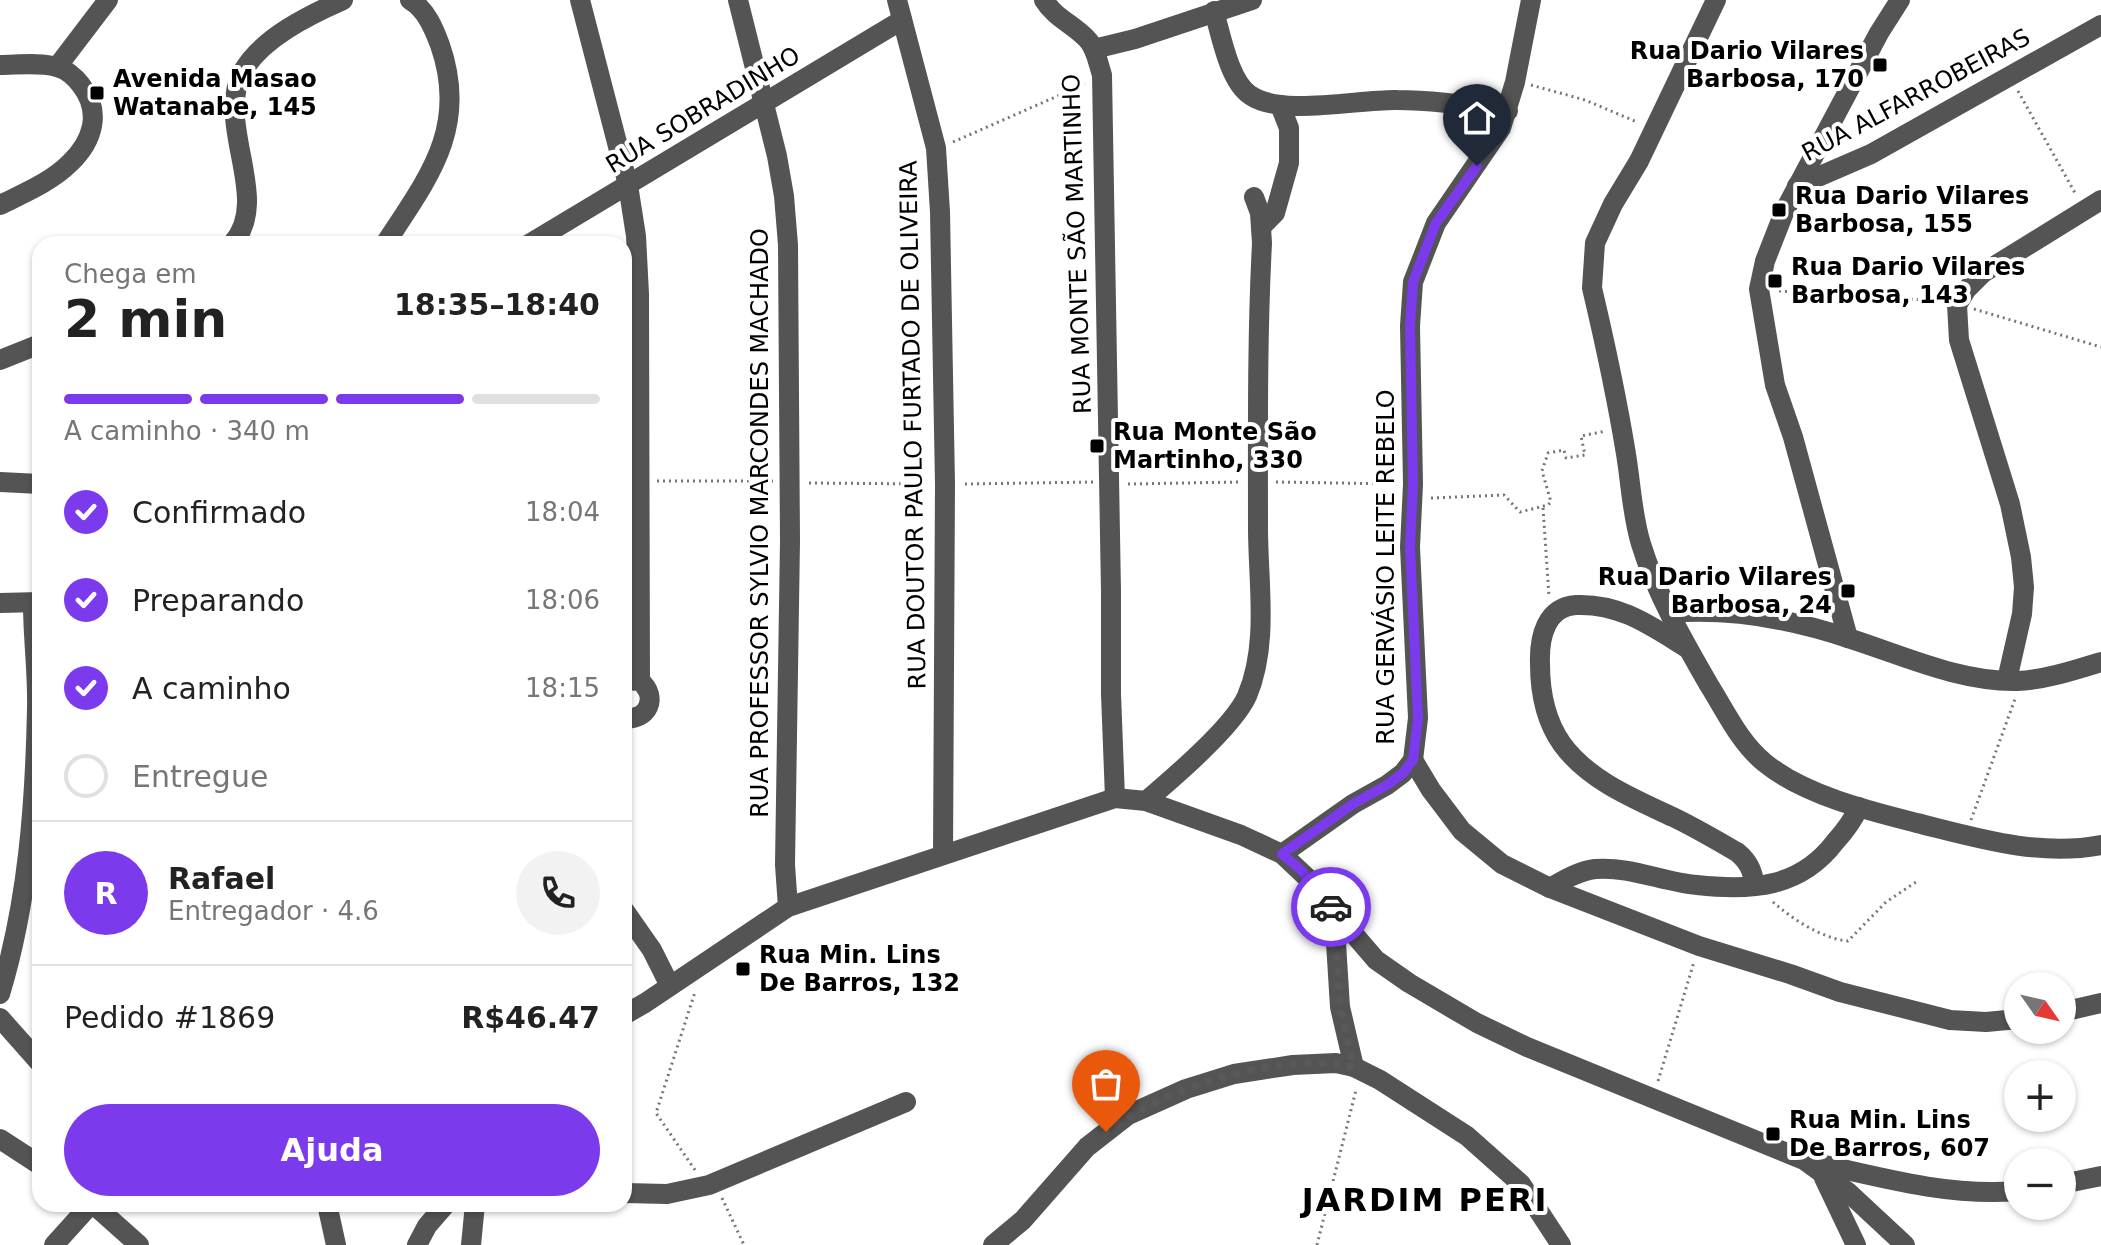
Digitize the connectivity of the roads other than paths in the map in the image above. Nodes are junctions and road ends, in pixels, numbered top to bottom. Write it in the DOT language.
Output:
graph roads {
  1 [pos="108,0"];
  2 [pos="343,0"];
  3 [pos="410,0"];
  4 [pos="580,0"];
  5 [pos="738,0"];
  6 [pos="1044,0"];
  7 [pos="1252,0"];
  8 [pos="1531,0"];
  9 [pos="1716,0"];
  10 [pos="1900,0"];
  11 [pos="899,10"];
  12 [pos="1214,11"];
  13 [pos="2101,25"];
  14 [pos="1094,49"];
  15 [pos="0,65"];
  16 [pos="57,67"];
  17 [pos="765,102"];
  18 [pos="1280,105"];
  19 [pos="1508,111"];
  20 [pos="628,185"];
  21 [pos="1797,186"];
  22 [pos="1254,197"];
  23 [pos="0,205"];
  24 [pos="2093,205"];
  25 [pos="1261,227"];
  26 [pos="237,236"];
  27 [pos="390,236"];
  28 [pos="542,236"];
  29 [pos="32,347"];
  30 [pos="0,360"];
  31 [pos="0,482"];
  32 [pos="32,484"];
  33 [pos="0,603"];
  34 [pos="32,603"];
  35 [pos="1670,613"];
  36 [pos="1848,638"];
  37 [pos="1687,648"];
  38 [pos="2101,662"];
  39 [pos="2007,680"];
  40 [pos="632,681"];
  41 [pos="632,718"];
  42 [pos="1413,760"];
  43 [pos="1115,798"];
  44 [pos="1146,801"];
  45 [pos="1859,807"];
  46 [pos="32,808"];
  47 [pos="2101,845"];
  48 [pos="943,854"];
  49 [pos="1282,854"];
  50 [pos="1755,885"];
  51 [pos="1550,888"];
  52 [pos="788,907"];
  53 [pos="1334,911"];
  54 [pos="632,921"];
  55 [pos="670,986"];
  56 [pos="0,994"];
  57 [pos="2101,1003"];
  58 [pos="2076,1009"];
  59 [pos="632,1010"];
  60 [pos="0,1018"];
  61 [pos="2004,1020"];
  62 [pos="32,1054"];
  63 [pos="1354,1067"];
  64 [pos="906,1102"];
  65 [pos="0,1139"];
  66 [pos="32,1160"];
  67 [pos="1804,1160"];
  68 [pos="1822,1175"];
  69 [pos="2101,1176"];
  70 [pos="2076,1181"];
  71 [pos="2004,1191"];
  72 [pos="632,1193"];
  73 [pos="85,1212"];
  74 [pos="101,1212"];
  75 [pos="329,1212"];
  76 [pos="439,1212"];
  77 [pos="474,1212"];
  78 [pos="54,1245"];
  79 [pos="139,1245"];
  80 [pos="336,1245"];
  81 [pos="417,1245"];
  82 [pos="471,1245"];
  83 [pos="993,1245"];
  84 [pos="1561,1245"];
  85 [pos="1856,1245"];
  86 [pos="1905,1245"];
  1 -- 16 [label="street"];
  2 -- 26 [label="street"];
  3 -- 27 [label="street"];
  4 -- 20 [label="street"];
  5 -- 17 [label="street, RUA PROFESSOR SYLVIO MARCONDES MACHADO"];
  6 -- 14 [label="street, RUA MONTE SÃO MARTINHO"];
  7 -- 12 [label="street"];
  8 -- 19 [label="street, RUA GERVÁSIO LEITE REBELO"];
  9 -- 35 [label="street"];
  10 -- 21 [label="street"];
  11 -- 17 [label="street, RUA SOBRADINHO"];
  11 -- 48 [label="street, RUA DOUTOR PAULO FURTADO DE OLIVEIRA"];
  12 -- 14 [label="street"];
  12 -- 18 [label="street"];
  13 -- 21 [label="street, RUA ALFARROBEIRAS"];
  14 -- 43 [label="street, RUA MONTE SÃO MARTINHO"];
  15 -- 16 [label="street"];
  16 -- 23 [label="street"];
  17 -- 20 [label="street, RUA SOBRADINHO"];
  17 -- 52 [label="street, RUA PROFESSOR SYLVIO MARCONDES MACHADO"];
  18 -- 19 [label="street"];
  18 -- 25 [label="street"];
  19 -- 42 [label="street, RUA GERVÁSIO LEITE REBELO"];
  20 -- 28 [label="street, RUA SOBRADINHO"];
  20 -- 40 [label="street"];
  21 -- 36 [label="street"];
  22 -- 25 [label="street"];
  24 -- 39 [label="street"];
  25 -- 44 [label="street"];
  29 -- 30 [label="street"];
  31 -- 32 [label="street"];
  33 -- 34 [label="street"];
  35 -- 36 [label="street"];
  35 -- 37 [label="street"];
  36 -- 39 [label="street"];
  37 -- 45 [label="street"];
  37 -- 50 [label="street"];
  38 -- 39 [label="street"];
  40 -- 41 [label="street"];
  42 -- 49 [label="street, RUA GERVÁSIO LEITE REBELO"];
  42 -- 51 [label="street"];
  43 -- 44 [label="street"];
  43 -- 48 [label="street"];
  44 -- 49 [label="street"];
  45 -- 47 [label="street"];
  45 -- 50 [label="street"];
  46 -- 56 [label="street"];
  48 -- 52 [label="street"];
  49 -- 53 [label="street"];
  50 -- 51 [label="street"];
  51 -- 61 [label="street"];
  52 -- 55 [label="street"];
  53 -- 63 [label="street"];
  53 -- 67 [label="street"];
  54 -- 55 [label="street"];
  55 -- 59 [label="street"];
  57 -- 58 [label="street"];
  60 -- 62 [label="street"];
  63 -- 83 [label="street"];
  63 -- 84 [label="street"];
  64 -- 72 [label="street"];
  65 -- 66 [label="street"];
  67 -- 68 [label="street"];
  67 -- 71 [label="street"];
  68 -- 85 [label="street"];
  68 -- 86 [label="street"];
  69 -- 70 [label="street"];
  73 -- 78 [label="street"];
  74 -- 79 [label="street"];
  75 -- 80 [label="street"];
  76 -- 81 [label="street"];
  77 -- 82 [label="street"];
}
